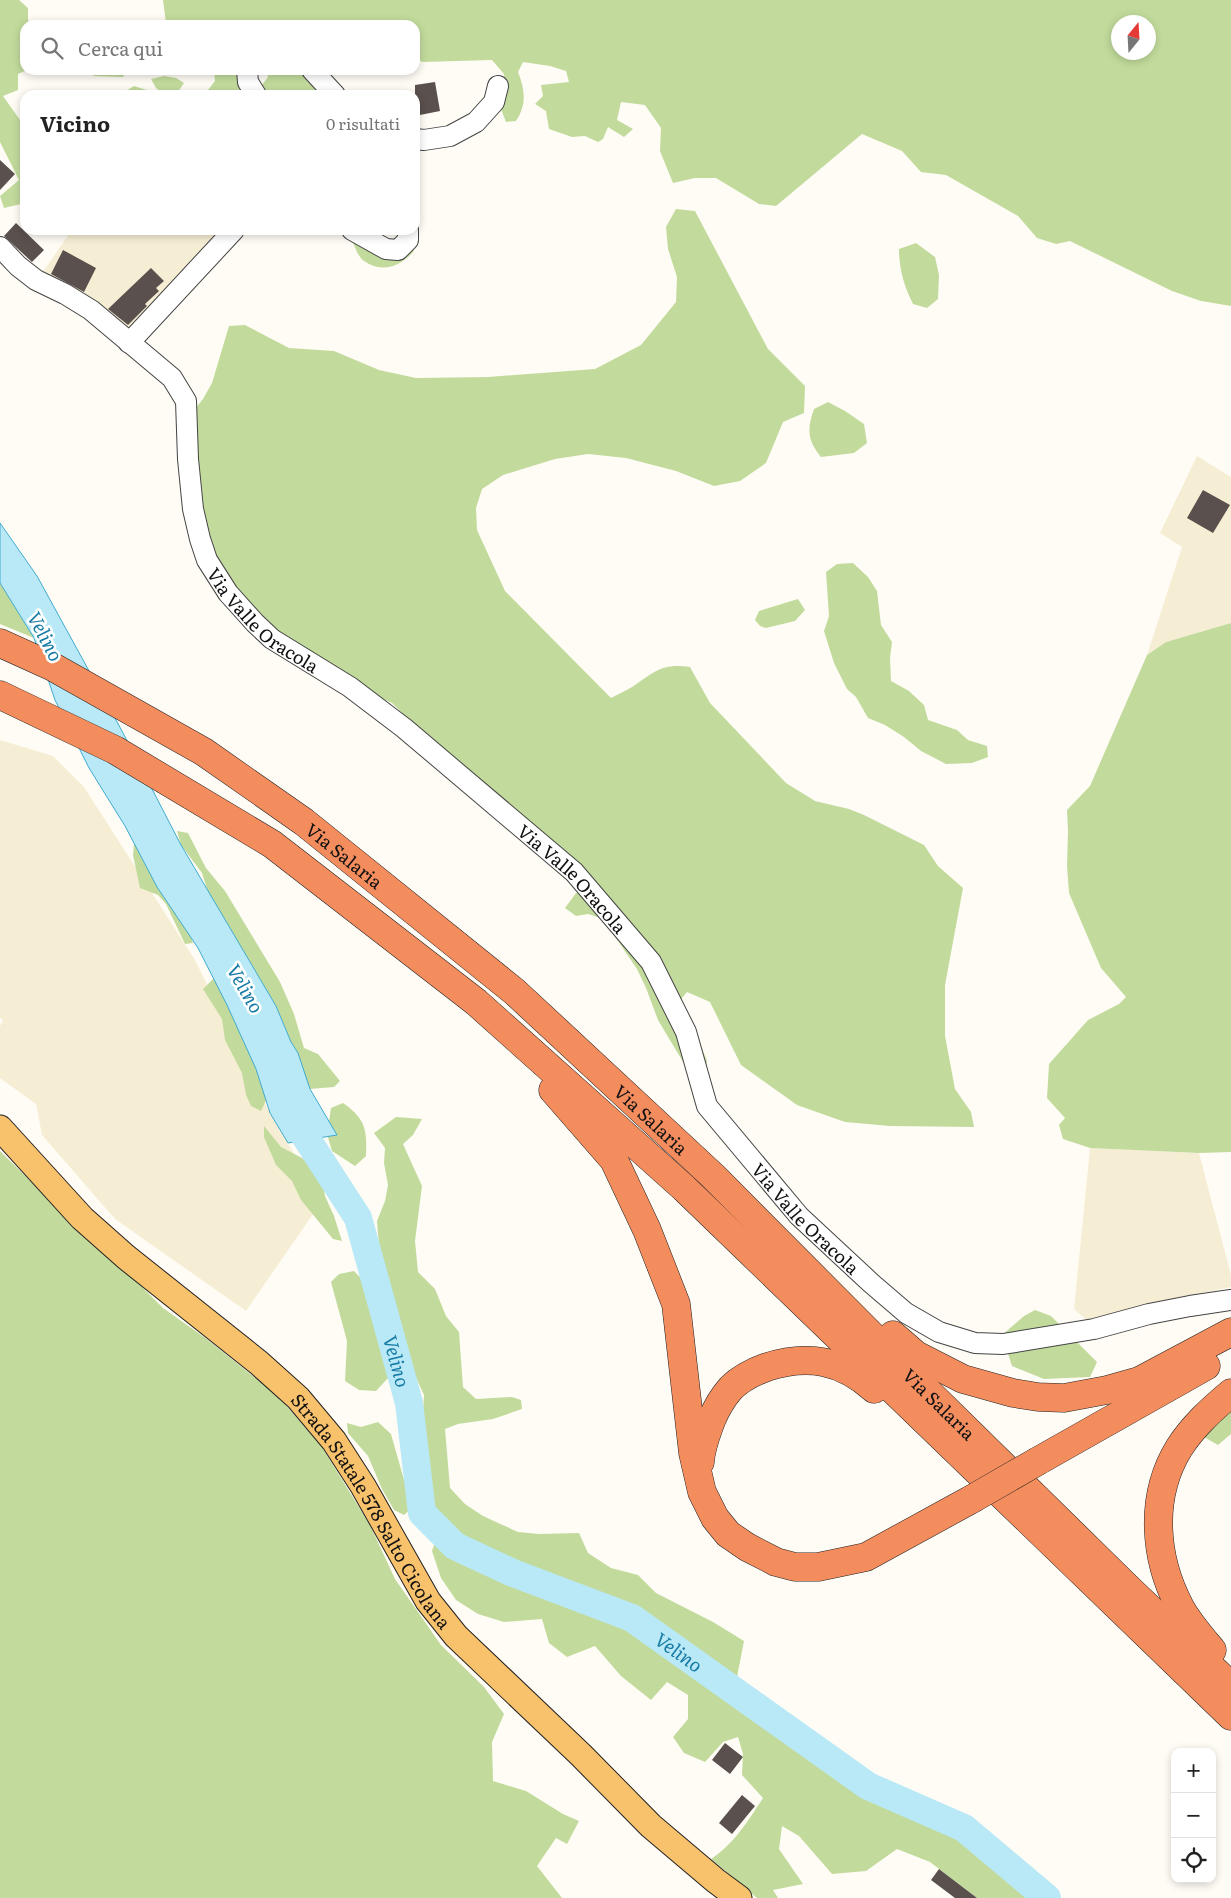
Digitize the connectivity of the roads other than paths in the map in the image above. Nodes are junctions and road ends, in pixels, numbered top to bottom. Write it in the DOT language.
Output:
graph roads {
  1 [pos="247,75"];
  2 [pos="317,75"];
  3 [pos="498,86"];
  4 [pos="253,90"];
  5 [pos="330,90"];
  6 [pos="420,140"];
  7 [pos="229,235"];
  8 [pos="361,235"];
  9 [pos="408,235"];
  10 [pos="0,247"];
  11 [pos="129,343"];
  12 [pos="0,644"];
  13 [pos="0,695"];
  14 [pos="476,1002"];
  15 [pos="0,1128"];
  16 [pos="712,1176"];
  17 [pos="1231,1300"];
  18 [pos="1231,1332"];
  19 [pos="1231,1352"];
  20 [pos="1231,1393"];
  21 [pos="700,1476"];
  22 [pos="1133,1621"];
  23 [pos="1231,1672"];
  24 [pos="1231,1686"];
  25 [pos="1231,1716"];
  26 [pos="739,1898"];
  1 -- 4 [label="street"];
  2 -- 5 [label="street"];
  3 -- 6 [label="street"];
  7 -- 11 [label="street"];
  8 -- 9 [label="street"];
  10 -- 11 [label="street, Via Valle Oracola"];
  11 -- 17 [label="street, Via Valle Oracola"];
  12 -- 16 [label="highway, Via Salaria"];
  13 -- 14 [label="highway, Via Salaria"];
  14 -- 21 [label="highway"];
  14 -- 22 [label="highway, Via Salaria"];
  15 -- 26 [label="main road, Strada Statale 578 Salto Cicolana"];
  16 -- 18 [label="highway"];
  16 -- 24 [label="highway, Via Salaria"];
  19 -- 21 [label="highway, bridge"];
  20 -- 23 [label="highway"];
  21 -- 22 [label="highway"];
  22 -- 25 [label="highway, Via Salaria"];
}
